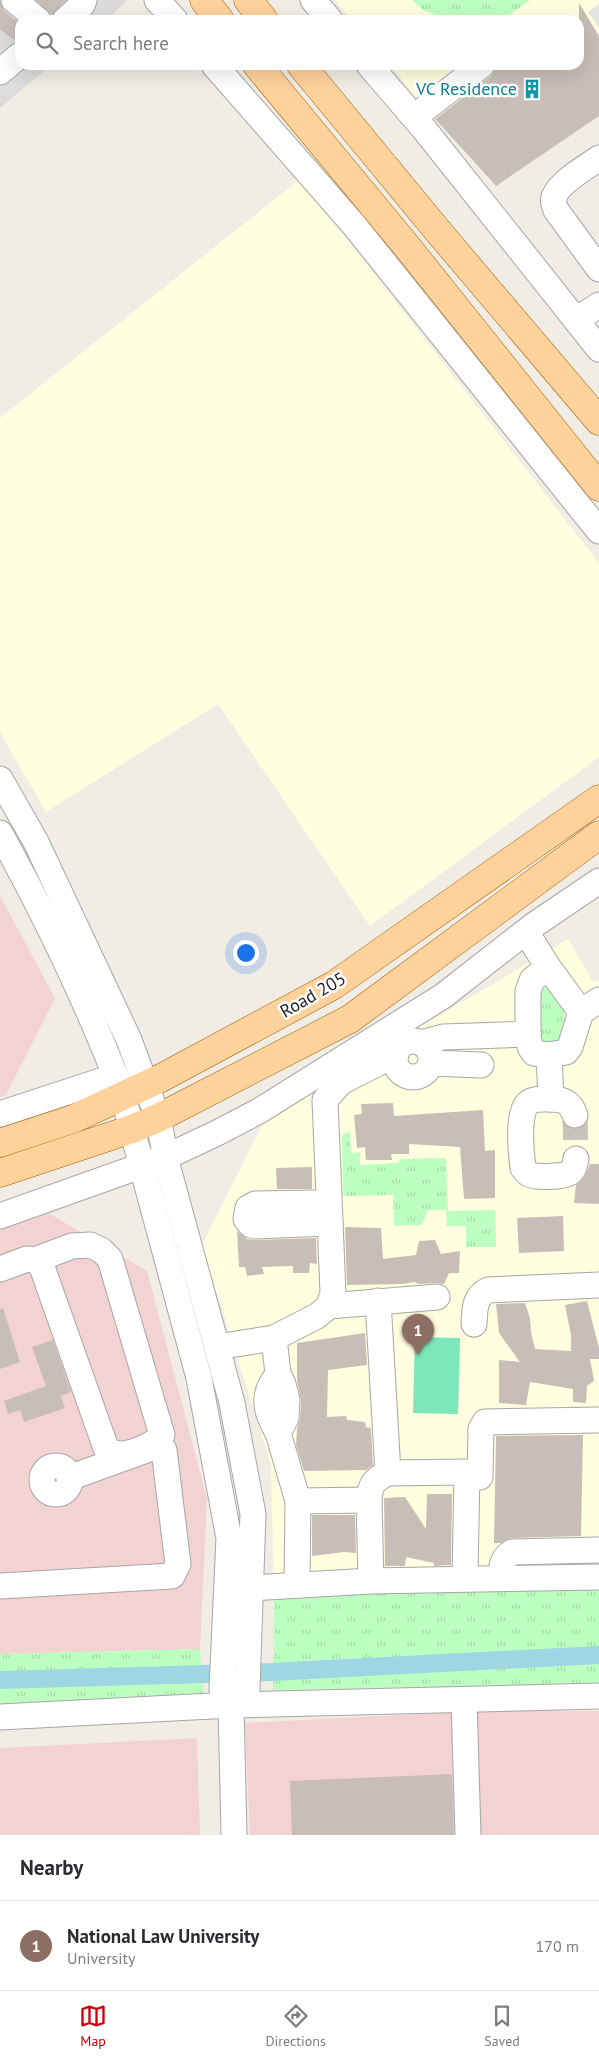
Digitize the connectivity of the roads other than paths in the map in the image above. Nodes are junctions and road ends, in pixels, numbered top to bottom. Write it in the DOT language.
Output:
graph roads {
  1 [pos="14,0"];
  2 [pos="84,0"];
  3 [pos="157,0"];
  4 [pos="204,0"];
  5 [pos="248,0"];
  6 [pos="313,0"];
  7 [pos="32,15"];
  8 [pos="71,15"];
  9 [pos="170,15"];
  10 [pos="216,15"];
  11 [pos="260,15"];
  12 [pos="326,15"];
  13 [pos="218,70"];
  14 [pos="262,70"];
  15 [pos="305,70"];
  16 [pos="373,70"];
  17 [pos="476,70"];
  18 [pos="282,95"];
  19 [pos="257,115"];
  20 [pos="414,118"];
  21 [pos="599,158"];
  22 [pos="599,269"];
  23 [pos="599,305"];
  24 [pos="576,320"];
  25 [pos="598,346"];
  26 [pos="599,421"];
  27 [pos="599,487"];
  28 [pos="599,530"];
  29 [pos="0,779"];
  30 [pos="599,799"];
  31 [pos="0,832"];
  32 [pos="599,835"];
  33 [pos="599,881"];
  34 [pos="526,932"];
  35 [pos="548,967"];
  36 [pos="590,1006"];
  37 [pos="528,1034"];
  38 [pos="426,1053"];
  39 [pos="549,1055"];
  40 [pos="481,1066"];
  41 [pos="128,1086"];
  42 [pos="551,1099"];
  43 [pos="0,1114"];
  44 [pos="575,1115"];
  45 [pos="158,1118"];
  46 [pos="132,1129"];
  47 [pos="0,1143"];
  48 [pos="166,1157"];
  49 [pos="576,1159"];
  50 [pos="141,1166"];
  51 [pos="0,1173"];
  52 [pos="315,1203"];
  53 [pos="0,1216"];
  54 [pos="330,1224"];
  55 [pos="35,1260"];
  56 [pos="0,1269"];
  57 [pos="599,1285"];
  58 [pos="437,1297"];
  59 [pos="378,1301"];
  60 [pos="329,1306"];
  61 [pos="474,1324"];
  62 [pos="274,1338"];
  63 [pos="217,1347"];
  64 [pos="599,1420"];
  65 [pos="388,1473"];
  66 [pos="480,1477"];
  67 [pos="69,1478"];
  68 [pos="369,1500"];
  69 [pos="298,1501"];
  70 [pos="599,1550"];
  71 [pos="599,1577"];
  72 [pos="465,1578"];
  73 [pos="500,1578"];
  74 [pos="371,1581"];
  75 [pos="297,1585"];
  76 [pos="0,1586"];
  77 [pos="250,1588"];
  78 [pos="233,1694"];
  79 [pos="599,1696"];
  80 [pos="464,1700"];
  81 [pos="0,1718"];
  82 [pos="234,1835"];
  83 [pos="468,1835"];
  1 -- 7 [label="street"];
  2 -- 8 [label="street"];
  3 -- 9 [label="street"];
  4 -- 10 [label="main road"];
  5 -- 11 [label="main road"];
  6 -- 12 [label="street"];
  13 -- 19 [label="street"];
  14 -- 18 [label="main road"];
  15 -- 26 [label="main road"];
  16 -- 20 [label="street"];
  17 -- 20 [label="street"];
  18 -- 19 [label="street"];
  18 -- 27 [label="main road"];
  19 -- 28 [label="street"];
  20 -- 24 [label="street"];
  21 -- 22 [label="street"];
  23 -- 24 [label="street"];
  24 -- 25 [label="street"];
  29 -- 41 [label="street"];
  30 -- 41 [label="main road, Road 205"];
  31 -- 41 [label="street"];
  32 -- 45 [label="main road, Road 205"];
  33 -- 34 [label="street"];
  34 -- 35 [label="street"];
  34 -- 48 [label="street"];
  35 -- 36 [label="street"];
  35 -- 37 [label="street"];
  36 -- 39 [label="street"];
  37 -- 38 [label="street"];
  37 -- 39 [label="street"];
  38 -- 40 [label="street"];
  38 -- 54 [label="street"];
  39 -- 42 [label="street"];
  41 -- 43 [label="street"];
  41 -- 45 [label="street"];
  41 -- 46 [label="street"];
  41 -- 47 [label="main road, Road 205"];
  42 -- 44 [label="street"];
  42 -- 49 [label="street"];
  45 -- 46 [label="main road, Road 205"];
  45 -- 48 [label="street"];
  46 -- 50 [label="street"];
  46 -- 51 [label="main road, Road 205"];
  48 -- 50 [label="street"];
  48 -- 63 [label="street"];
  50 -- 53 [label="street"];
  50 -- 78 [label="street"];
  52 -- 54 [label="street"];
  54 -- 60 [label="street"];
  55 -- 55 [label="street"];
  55 -- 56 [label="street"];
  57 -- 61 [label="street"];
  58 -- 59 [label="street"];
  59 -- 60 [label="street"];
  59 -- 65 [label="street"];
  60 -- 62 [label="street"];
  62 -- 63 [label="street"];
  62 -- 69 [label="street"];
  63 -- 77 [label="street"];
  64 -- 66 [label="street"];
  65 -- 68 [label="street"];
  65 -- 72 [label="street"];
  67 -- 76 [label="street"];
  68 -- 69 [label="street"];
  68 -- 74 [label="street"];
  69 -- 75 [label="street"];
  70 -- 73 [label="street"];
  71 -- 73 [label="street"];
  72 -- 73 [label="street"];
  72 -- 74 [label="street"];
  74 -- 75 [label="street"];
  75 -- 77 [label="street"];
  77 -- 78 [label="street"];
  78 -- 80 [label="street"];
  78 -- 81 [label="street"];
  78 -- 82 [label="street"];
  79 -- 80 [label="street"];
  80 -- 83 [label="street"];
}
